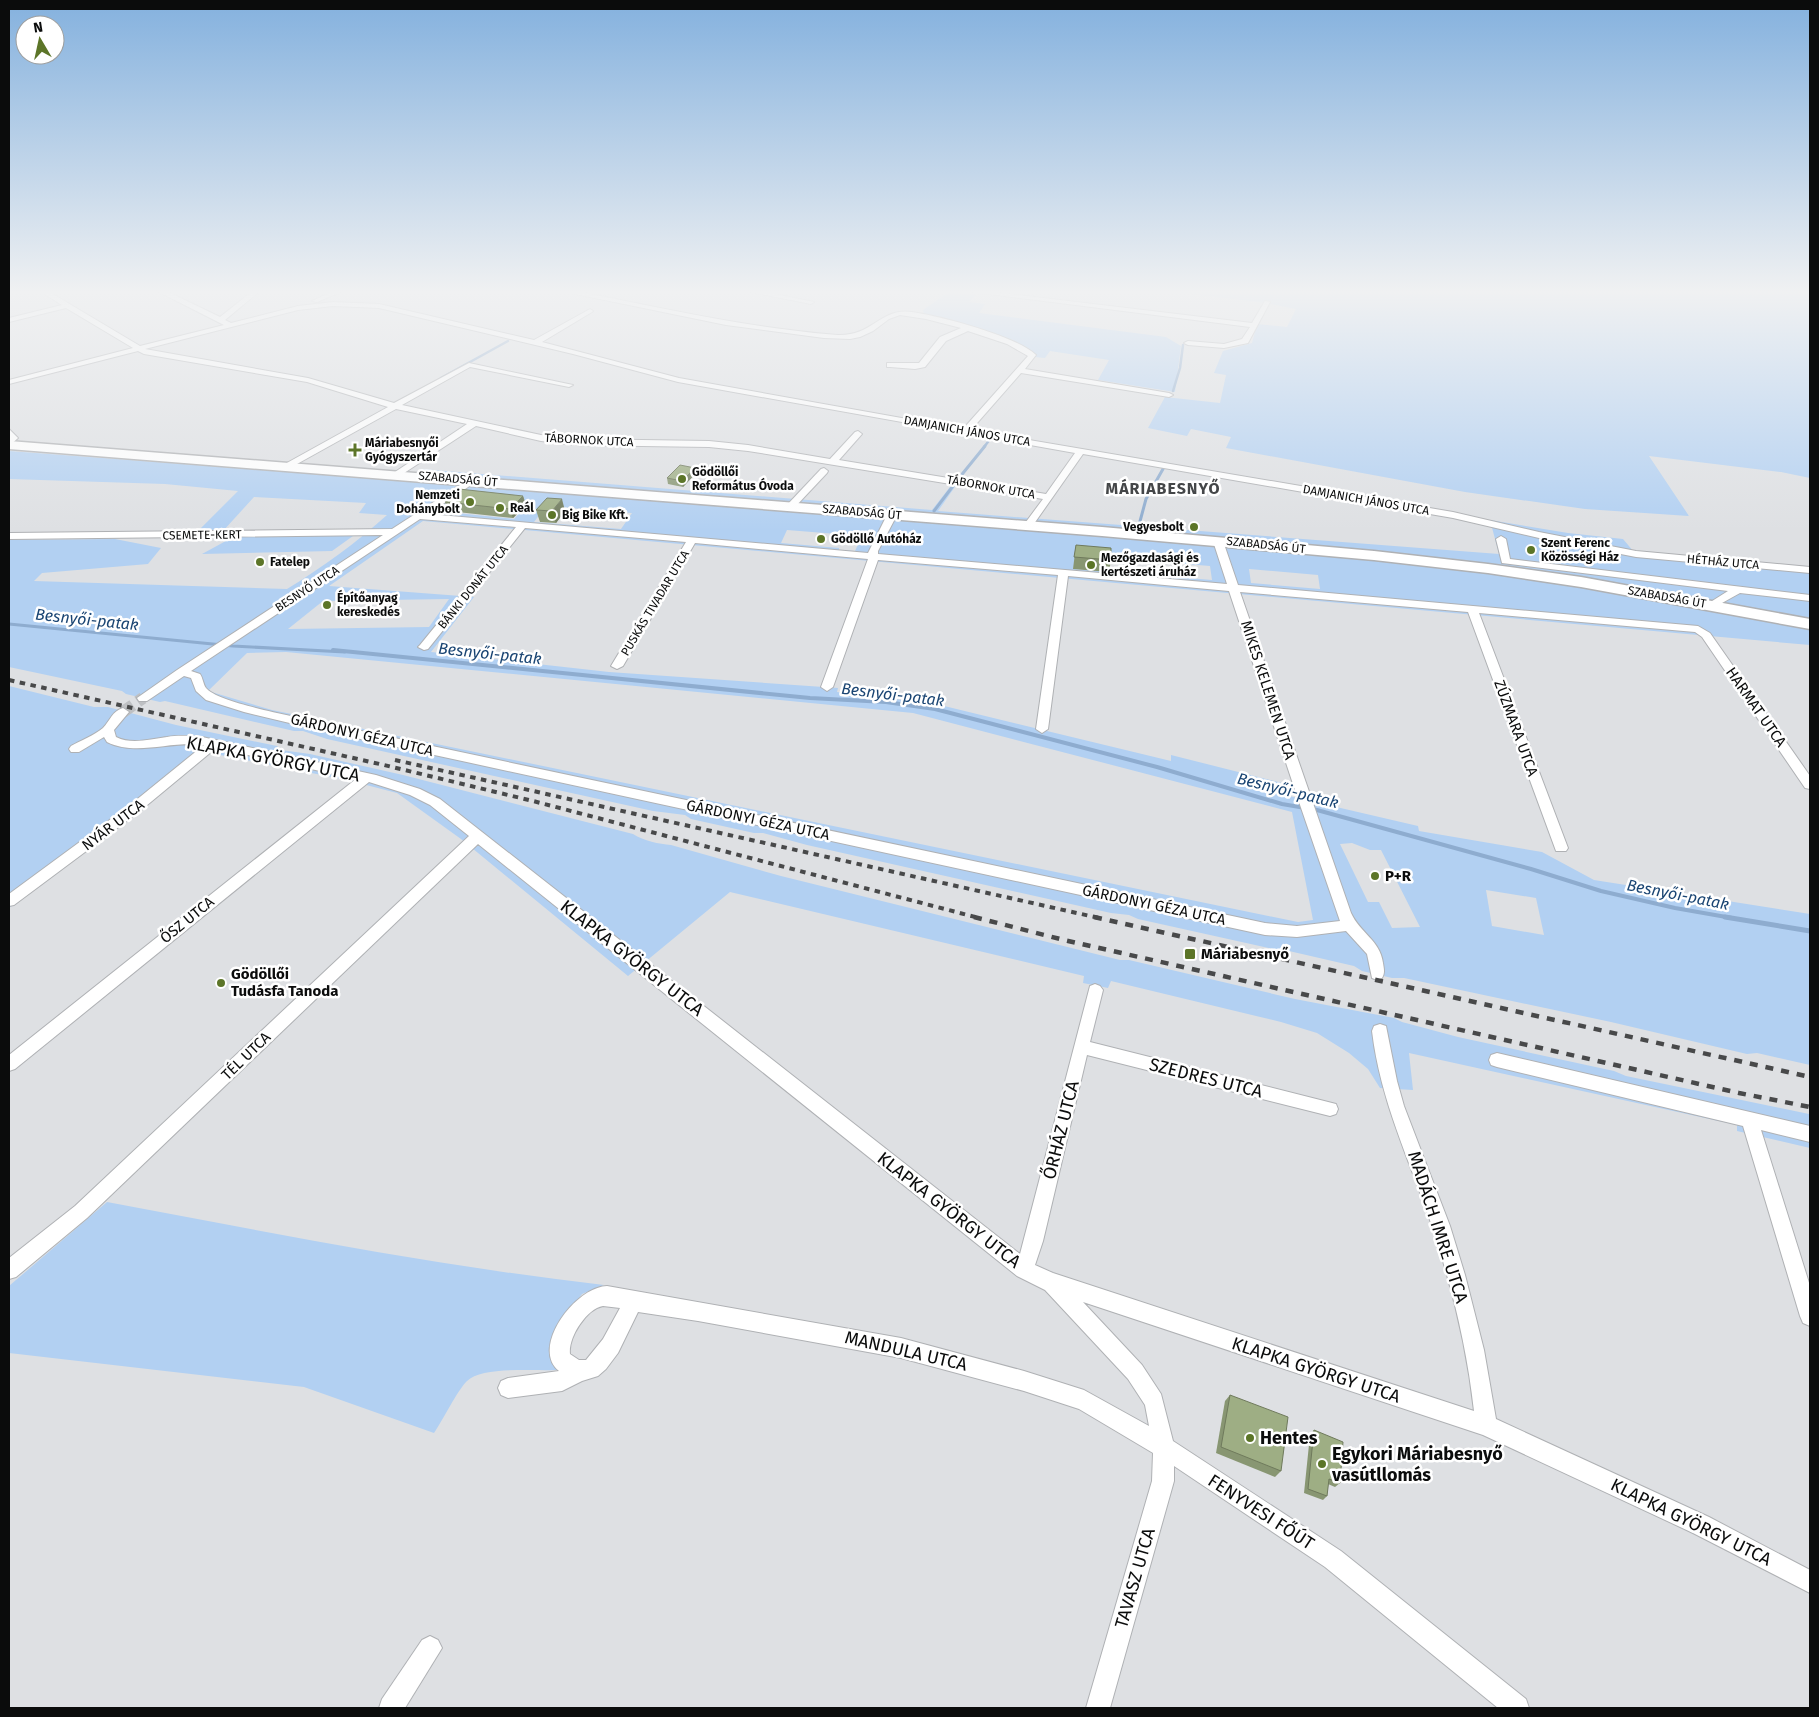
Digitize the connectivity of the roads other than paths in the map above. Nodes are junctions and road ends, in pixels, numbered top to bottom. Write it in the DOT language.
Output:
graph roads {
  1 [pos="54,370"];
  2 [pos="250,370"];
  3 [pos="460,370"];
  4 [pos="495,370"];
  5 [pos="640,370"];
  6 [pos="1021,371"];
  7 [pos="9,382"];
  8 [pos="569,385"];
  9 [pos="1169,395"];
  10 [pos="394,406"];
  11 [pos="475,423"];
  12 [pos="966,430"];
  13 [pos="9,432"];
  14 [pos="858,434"];
  15 [pos="9,444"];
  16 [pos="1080,451"];
  17 [pos="834,460"];
  18 [pos="288,466"];
  19 [pos="824,471"];
  20 [pos="398,474"];
  21 [pos="434,478"];
  22 [pos="471,480"];
  23 [pos="499,483"];
  24 [pos="449,496"];
  25 [pos="1049,496"];
  26 [pos="791,506"];
  27 [pos="892,515"];
  28 [pos="419,516"];
  29 [pos="522,526"];
  30 [pos="1028,526"];
  31 [pos="394,532"];
  32 [pos="9,536"];
  33 [pos="1501,539"];
  34 [pos="692,540"];
  35 [pos="1218,541"];
  36 [pos="1636,554"];
  37 [pos="874,556"];
  38 [pos="1810,570"];
  39 [pos="1063,574"];
  40 [pos="1234,588"];
  41 [pos="1739,589"];
  42 [pos="1810,598"];
  43 [pos="1713,605"];
  44 [pos="1472,609"];
  45 [pos="1810,624"];
  46 [pos="1702,630"];
  47 [pos="228,641"];
  48 [pos="424,647"];
  49 [pos="617,666"];
  50 [pos="181,672"];
  51 [pos="827,686"];
  52 [pos="143,698"];
  53 [pos="124,712"];
  54 [pos="1042,729"];
  55 [pos="108,730"];
  56 [pos="213,744"];
  57 [pos="75,748"];
  58 [pos="366,777"];
  59 [pos="1810,785"];
  60 [pos="478,836"];
  61 [pos="1561,848"];
  62 [pos="9,901"];
  63 [pos="1349,925"];
  64 [pos="1377,974"];
  65 [pos="1094,990"];
  66 [pos="1380,1031"];
  67 [pos="1081,1047"];
  68 [pos="1497,1060"];
  69 [pos="9,1064"];
  70 [pos="1330,1109"];
  71 [pos="1750,1121"];
  72 [pos="1810,1134"];
  73 [pos="1024,1269"];
  74 [pos="9,1270"];
  75 [pos="1050,1282"];
  76 [pos="633,1302"];
  77 [pos="1810,1316"];
  78 [pos="579,1371"];
  79 [pos="508,1388"];
  80 [pos="1486,1426"];
  81 [pos="1164,1447"];
  82 [pos="1810,1582"];
  83 [pos="430,1648"];
  84 [pos="391,1708"];
  85 [pos="1098,1708"];
  86 [pos="1518,1708"];
  1 -- 7 [label="street, DAMJANICH JÁNOS UTCA"];
  2 -- 10 [label="street, TÁBORNOK UTCA"];
  3 -- 10 [label="street"];
  4 -- 8 [label="street"];
  5 -- 12 [label="street, DAMJANICH JÁNOS UTCA"];
  6 -- 9 [label="street"];
  6 -- 12 [label="street"];
  10 -- 11 [label="street, TÁBORNOK UTCA"];
  10 -- 18 [label="street"];
  11 -- 17 [label="street, TÁBORNOK UTCA"];
  11 -- 20 [label="street"];
  12 -- 16 [label="street, DAMJANICH JÁNOS UTCA"];
  13 -- 15 [label="street"];
  14 -- 17 [label="street"];
  15 -- 18 [label="main road, SZABADSÁG ÚT"];
  16 -- 25 [label="street"];
  16 -- 36 [label="street, DAMJANICH JÁNOS UTCA"];
  17 -- 25 [label="street, TÁBORNOK UTCA"];
  18 -- 20 [label="main road, SZABADSÁG ÚT"];
  19 -- 26 [label="street"];
  20 -- 21 [label="main road, SZABADSÁG ÚT"];
  21 -- 22 [label="main road, SZABADSÁG ÚT"];
  21 -- 24 [label="street"];
  22 -- 23 [label="main road, SZABADSÁG ÚT"];
  22 -- 24 [label="street, BESNYŐ UTCA"];
  23 -- 24 [label="street"];
  23 -- 26 [label="main road, SZABADSÁG ÚT"];
  24 -- 28 [label="street, BESNYŐ UTCA"];
  25 -- 30 [label="street"];
  26 -- 27 [label="main road, SZABADSÁG ÚT"];
  27 -- 30 [label="main road, SZABADSÁG ÚT"];
  27 -- 37 [label="street"];
  28 -- 29 [label="street, SZABADSÁG ÚT"];
  28 -- 31 [label="street, BESNYŐ UTCA"];
  29 -- 34 [label="street, SZABADSÁG ÚT"];
  29 -- 48 [label="street, BÁNKI DONÁT UTCA"];
  30 -- 35 [label="main road, SZABADSÁG ÚT"];
  31 -- 32 [label="street, CSEMETE-KERT"];
  31 -- 47 [label="street, BESNYŐ UTCA"];
  33 -- 41 [label="street, SZABADSÁG ÚT"];
  34 -- 37 [label="street, SZABADSÁG ÚT"];
  34 -- 49 [label="street, PUSKÁS TIVADAR UTCA"];
  35 -- 40 [label="street, MIKES KELEMEN UTCA"];
  35 -- 43 [label="main road, SZABADSÁG ÚT"];
  36 -- 38 [label="street, HÉTHÁZ UTCA"];
  37 -- 39 [label="street, SZABADSÁG ÚT"];
  37 -- 51 [label="street"];
  39 -- 40 [label="street, SZABADSÁG ÚT"];
  39 -- 54 [label="street"];
  40 -- 44 [label="street, SZABADSÁG ÚT"];
  40 -- 63 [label="street, MIKES KELEMEN UTCA"];
  41 -- 42 [label="street, SZABADSÁG ÚT"];
  41 -- 43 [label="street, SZABADSÁG ÚT"];
  43 -- 45 [label="main road, SZABADSÁG ÚT"];
  44 -- 46 [label="street, SZABADSÁG ÚT"];
  44 -- 61 [label="street, ZÚZMARA UTCA"];
  46 -- 59 [label="street, HARMAT UTCA"];
  47 -- 50 [label="street, BESNYŐ UTCA"];
  50 -- 52 [label="street, BESNYŐ UTCA"];
  50 -- 63 [label="street, GÁRDONYI GÉZA UTCA"];
  53 -- 55 [label="street"];
  55 -- 56 [label="street, KLAPKA GYÖRGY UTCA"];
  55 -- 57 [label="street"];
  56 -- 58 [label="street, KLAPKA GYÖRGY UTCA"];
  56 -- 62 [label="street, NYÁR UTCA"];
  58 -- 60 [label="street, KLAPKA GYÖRGY UTCA"];
  58 -- 69 [label="street, ŐSZ UTCA"];
  60 -- 73 [label="street, KLAPKA GYÖRGY UTCA"];
  60 -- 74 [label="street, TÉL UTCA"];
  63 -- 64 [label="street, MIKES KELEMEN UTCA"];
  65 -- 67 [label="street, ŐRHÁZ UTCA"];
  66 -- 80 [label="street, MADÁCH IMRE UTCA"];
  67 -- 70 [label="street, SZEDRES UTCA"];
  67 -- 73 [label="street, ŐRHÁZ UTCA"];
  68 -- 71 [label="street"];
  71 -- 72 [label="street"];
  71 -- 77 [label="street"];
  73 -- 75 [label="street, KLAPKA GYÖRGY UTCA"];
  75 -- 80 [label="street, KLAPKA GYÖRGY UTCA"];
  75 -- 81 [label="street"];
  76 -- 78 [label="street"];
  76 -- 78 [label="street, MANDULA UTCA"];
  76 -- 81 [label="street, MANDULA UTCA"];
  78 -- 79 [label="street"];
  80 -- 82 [label="street, KLAPKA GYÖRGY UTCA"];
  81 -- 85 [label="street, TAVASZ UTCA"];
  81 -- 86 [label="street, FENYVESI FŐÚT"];
  83 -- 84 [label="street"];
}
